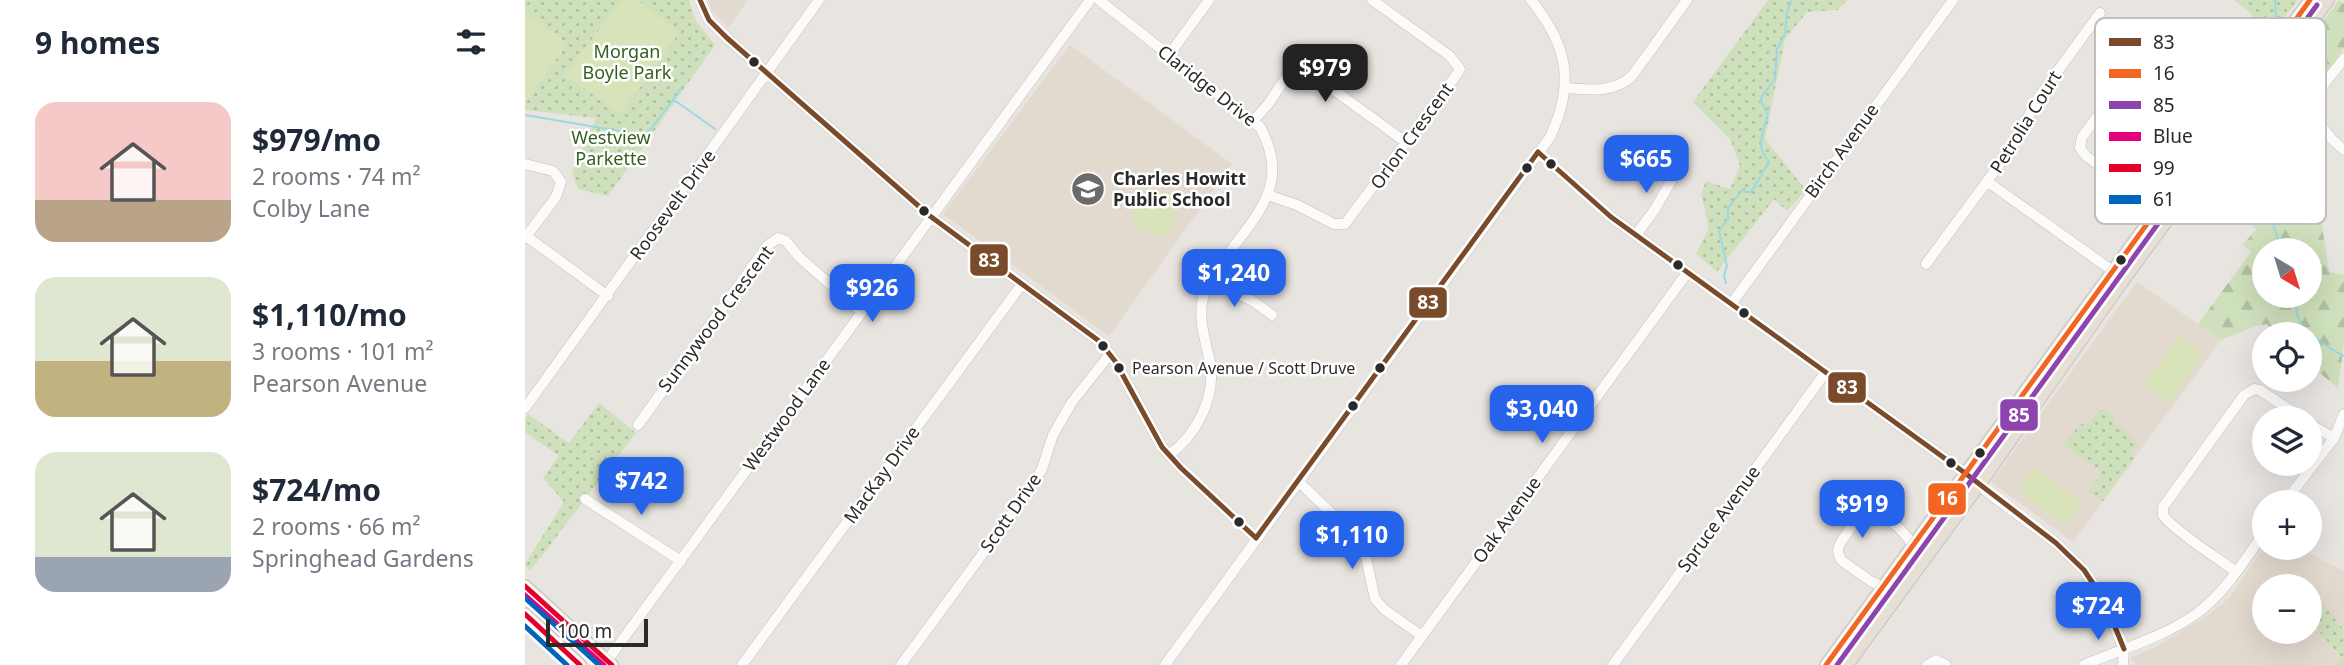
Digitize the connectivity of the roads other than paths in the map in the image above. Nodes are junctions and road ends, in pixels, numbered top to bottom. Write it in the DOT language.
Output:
graph roads {
  1 [pos="700,0"];
  2 [pos="819,0"];
  3 [pos="1090,0"];
  4 [pos="1098,0"];
  5 [pos="1209,0"];
  6 [pos="1371,0"];
  7 [pos="1531,0"];
  8 [pos="1687,0"];
  9 [pos="1953,0"];
  10 [pos="2310,0"];
  11 [pos="2328,0"];
  12 [pos="2100,13"];
  13 [pos="2096,18"];
  14 [pos="2297,18"];
  15 [pos="2315,18"];
  16 [pos="2095,20"];
  17 [pos="1169,55"];
  18 [pos="2344,59"];
  19 [pos="766,74"];
  20 [pos="2326,81"];
  21 [pos="1566,88"];
  22 [pos="2095,120"];
  23 [pos="1252,121"];
  24 [pos="2326,128"];
  25 [pos="1406,143"];
  26 [pos="2344,150"];
  27 [pos="1538,152"];
  28 [pos="2095,161"];
  29 [pos="525,164"];
  30 [pos="1678,169"];
  31 [pos="1988,182"];
  32 [pos="1268,195"];
  33 [pos="930,216"];
  34 [pos="2147,224"];
  35 [pos="2164,224"];
  36 [pos="1636,235"];
  37 [pos="526,237"];
  38 [pos="1926,264"];
  39 [pos="2113,270"];
  40 [pos="1687,273"];
  41 [pos="2124,279"];
  42 [pos="1210,281"];
  43 [pos="1022,284"];
  44 [pos="608,296"];
  45 [pos="1732,303"];
  46 [pos="862,313"];
  47 [pos="1272,315"];
  48 [pos="1110,354"];
  49 [pos="2042,369"];
  50 [pos="1825,373"];
  51 [pos="2055,377"];
  52 [pos="2284,406"];
  53 [pos="525,408"];
  54 [pos="2344,414"];
  55 [pos="638,425"];
  56 [pos="2322,431"];
  57 [pos="2334,438"];
  58 [pos="1168,455"];
  59 [pos="1965,473"];
  60 [pos="1299,482"];
  61 [pos="1979,485"];
  62 [pos="2294,490"];
  63 [pos="585,499"];
  64 [pos="1256,538"];
  65 [pos="1913,546"];
  66 [pos="2252,549"];
  67 [pos="681,561"];
  68 [pos="2236,572"];
  69 [pos="525,586"];
  70 [pos="1884,587"];
  71 [pos="525,614"];
  72 [pos="1422,636"];
  73 [pos="2123,649"];
  74 [pos="1837,650"];
  75 [pos="1849,662"];
  76 [pos="608,664"];
  77 [pos="580,665"];
  78 [pos="742,665"];
  79 [pos="901,665"];
  80 [pos="1165,665"];
  81 [pos="1401,665"];
  82 [pos="1613,665"];
  83 [pos="1826,665"];
  84 [pos="1927,665"];
  85 [pos="1946,665"];
  86 [pos="2084,665"];
  87 [pos="2123,665"];
  1 -- 19 [label="street"];
  2 -- 19 [label="street, Roosevelt Drive"];
  3 -- 33 [label="street, Westwood Lane"];
  4 -- 17 [label="street, Claridge Drive"];
  5 -- 17 [label="street"];
  6 -- 25 [label="street, Orlon Crescent"];
  7 -- 21 [label="street"];
  8 -- 21 [label="street"];
  9 -- 45 [label="street, Birch Avenue"];
  10 -- 14 [label="main road"];
  11 -- 15 [label="main road"];
  12 -- 13 [label="street, Petrolia Court"];
  16 -- 31 [label="street, Petrolia Court"];
  17 -- 23 [label="street, Claridge Drive"];
  18 -- 20 [label="street"];
  19 -- 33 [label="street"];
  19 -- 44 [label="street, Roosevelt Drive"];
  21 -- 27 [label="street"];
  22 -- 28 [label="street"];
  23 -- 25 [label="street"];
  23 -- 32 [label="street, Claridge Drive"];
  24 -- 26 [label="street"];
  25 -- 32 [label="street, Orlon Crescent"];
  27 -- 36 [label="street"];
  27 -- 60 [label="street"];
  29 -- 37 [label="street"];
  30 -- 36 [label="street"];
  31 -- 38 [label="street, Petrolia Court"];
  31 -- 39 [label="street"];
  32 -- 42 [label="street, Claridge Drive"];
  33 -- 43 [label="street"];
  33 -- 46 [label="street, Westwood Lane"];
  34 -- 39 [label="main road"];
  35 -- 41 [label="main road"];
  36 -- 40 [label="street"];
  37 -- 44 [label="street"];
  39 -- 41 [label="street"];
  39 -- 49 [label="main road"];
  40 -- 45 [label="street"];
  40 -- 72 [label="street, Oak Avenue"];
  41 -- 51 [label="main road"];
  42 -- 47 [label="street"];
  42 -- 58 [label="street, Claridge Drive"];
  43 -- 48 [label="street"];
  43 -- 78 [label="street, MacKay Drive"];
  44 -- 53 [label="street, Roosevelt Drive"];
  45 -- 50 [label="street"];
  46 -- 55 [label="street, Sunnywood Crescent"];
  46 -- 67 [label="street, Westwood Lane"];
  48 -- 58 [label="street"];
  48 -- 79 [label="street, Scott Drive"];
  49 -- 51 [label="main road"];
  49 -- 59 [label="main road"];
  50 -- 59 [label="street"];
  50 -- 82 [label="street, Spruce Avenue"];
  51 -- 61 [label="main road"];
  52 -- 68 [label="street"];
  54 -- 57 [label="street"];
  56 -- 57 [label="street"];
  57 -- 62 [label="street"];
  58 -- 64 [label="street"];
  59 -- 61 [label="street"];
  59 -- 65 [label="main road"];
  60 -- 64 [label="street"];
  60 -- 72 [label="street"];
  61 -- 73 [label="street"];
  61 -- 75 [label="main road"];
  63 -- 67 [label="street"];
  64 -- 80 [label="street"];
  65 -- 70 [label="main road"];
  65 -- 70 [label="street"];
  66 -- 68 [label="street"];
  67 -- 76 [label="street, Westwood Lane"];
  68 -- 73 [label="street"];
  69 -- 76 [label="main road"];
  70 -- 74 [label="main road"];
  71 -- 77 [label="main road"];
  72 -- 81 [label="street, Oak Avenue"];
  73 -- 86 [label="street"];
  73 -- 87 [label="street"];
  74 -- 75 [label="main road"];
  74 -- 83 [label="main road"];
  84 -- 85 [label="street"];
}
